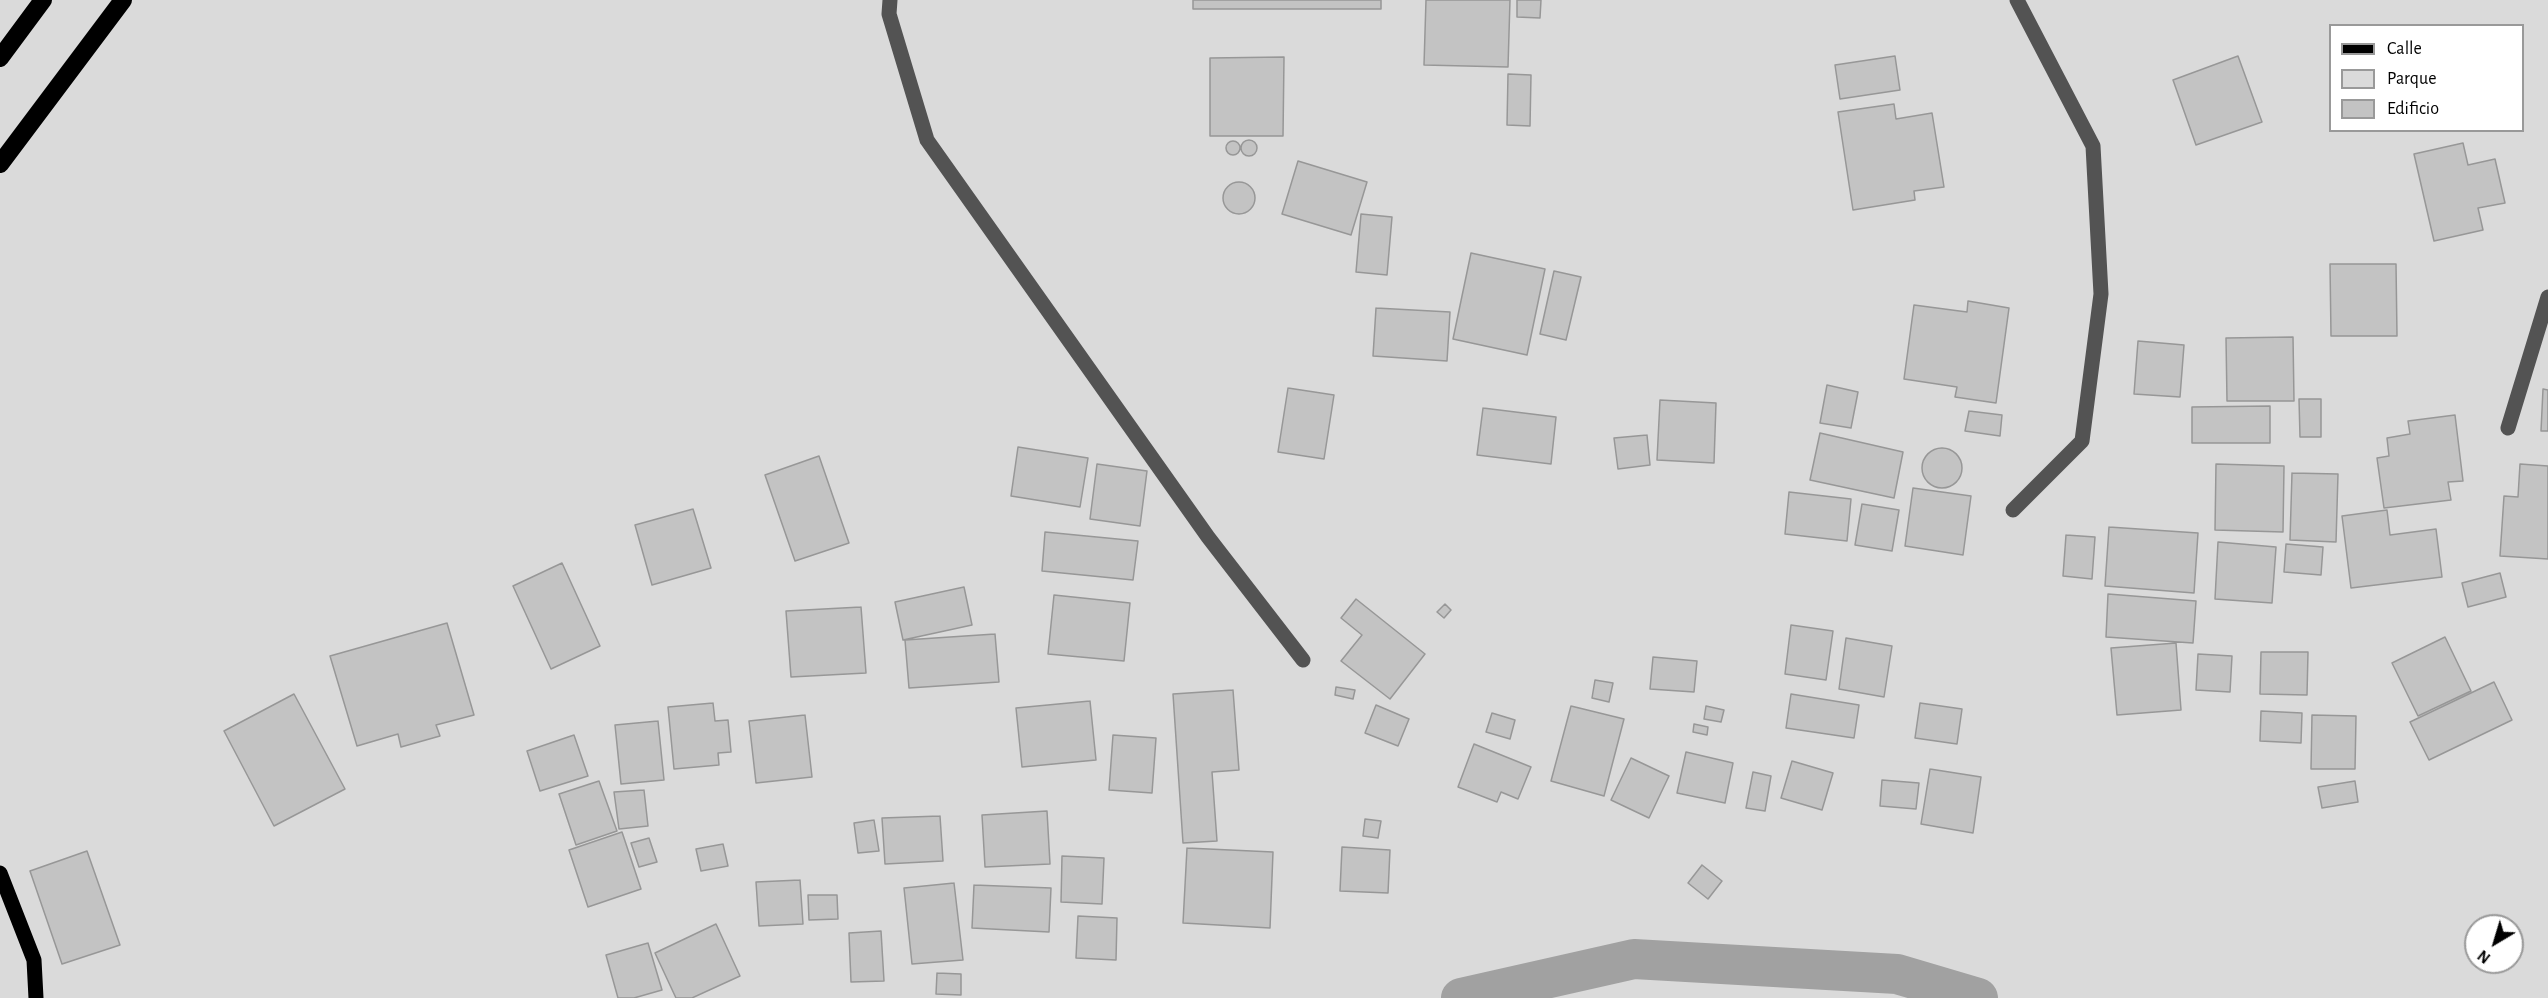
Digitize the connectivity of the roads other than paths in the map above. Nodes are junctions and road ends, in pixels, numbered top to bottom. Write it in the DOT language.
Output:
graph roads {
  1 [pos="43,0"];
  2 [pos="123,0"];
  3 [pos="890,0"];
  4 [pos="2017,0"];
  5 [pos="0,58"];
  6 [pos="0,165"];
  7 [pos="2548,297"];
  8 [pos="2508,428"];
  9 [pos="2013,510"];
  10 [pos="1303,660"];
  11 [pos="0,873"];
  12 [pos="36,998"];
  1 -- 5 [label="highway"];
  2 -- 6 [label="highway"];
  3 -- 10 [label="street"];
  4 -- 9 [label="street"];
  7 -- 8 [label="street"];
  11 -- 12 [label="main road"];
}
